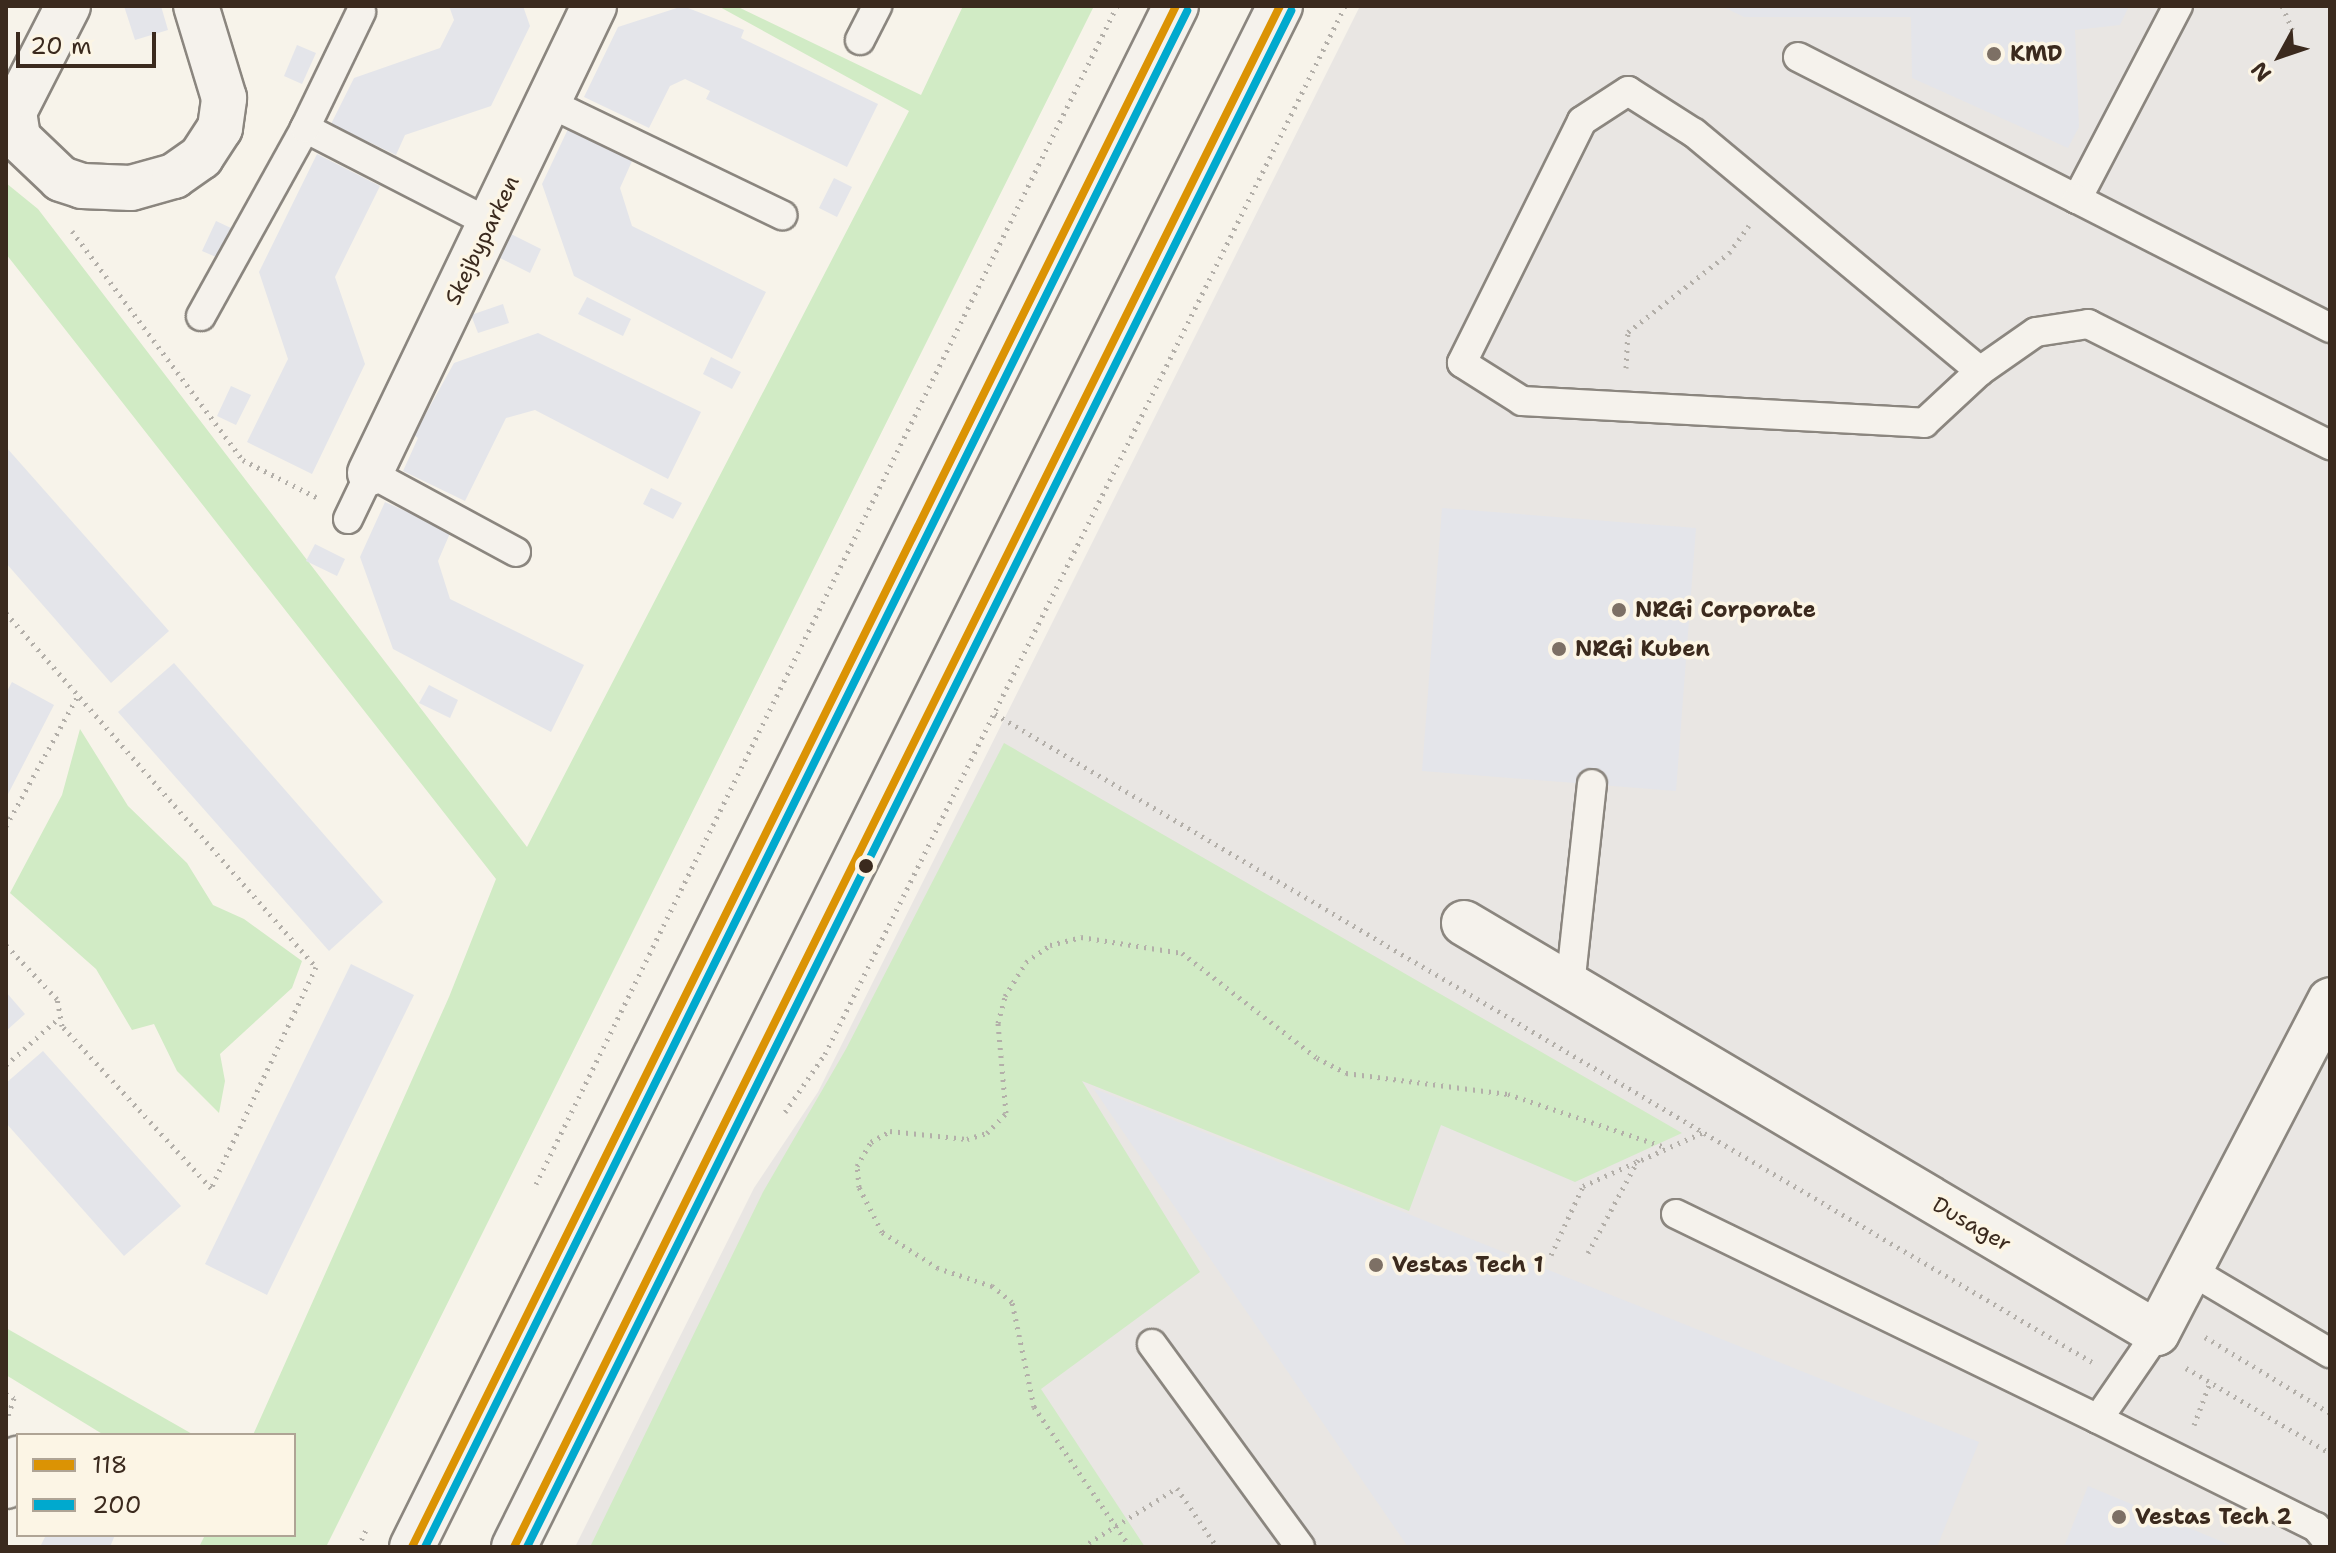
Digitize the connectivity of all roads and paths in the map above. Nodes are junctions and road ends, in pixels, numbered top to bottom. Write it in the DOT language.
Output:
graph roads {
  1 [pos="68,6"];
  2 [pos="196,6"];
  3 [pos="594,6"];
  4 [pos="877,6"];
  5 [pos="1117,6"];
  6 [pos="1176,6"];
  7 [pos="1280,6"];
  8 [pos="1345,6"];
  9 [pos="2178,6"];
  10 [pos="2282,6"];
  11 [pos="361,12"];
  12 [pos="2293,31"];
  13 [pos="860,40"];
  14 [pos="1798,57"];
  15 [pos="549,103"];
  16 [pos="305,128"];
  17 [pos="61,179"];
  18 [pos="1770,196"];
  19 [pos="2077,199"];
  20 [pos="782,215"];
  21 [pos="490,223"];
  22 [pos="201,316"];
  23 [pos="2330,328"];
  24 [pos="1980,371"];
  25 [pos="1625,408"];
  26 [pos="2330,445"];
  27 [pos="370,473"];
  28 [pos="349,517"];
  29 [pos="516,552"];
  30 [pos="6,613"];
  31 [pos="79,693"];
  32 [pos="995,714"];
  33 [pos="1592,784"];
  34 [pos="6,826"];
  35 [pos="1464,923"];
  36 [pos="6,945"];
  37 [pos="1570,986"];
  38 [pos="2330,1000"];
  39 [pos="60,1017"];
  40 [pos="6,1065"];
  41 [pos="778,1123"];
  42 [pos="1707,1130"];
  43 [pos="1665,1147"];
  44 [pos="1638,1160"];
  45 [pos="532,1192"];
  46 [pos="1676,1214"];
  47 [pos="1588,1253"];
  48 [pos="1551,1255"];
  49 [pos="2190,1270"];
  50 [pos="2157,1332"];
  51 [pos="1152,1344"];
  52 [pos="2330,1353"];
  53 [pos="2211,1380"];
  54 [pos="2124,1381"];
  55 [pos="6,1394"];
  56 [pos="2330,1413"];
  57 [pos="2098,1419"];
  58 [pos="6,1422"];
  59 [pos="2330,1453"];
  60 [pos="2181,1459"];
  61 [pos="16,1464"];
  62 [pos="6,1486"];
  63 [pos="372,1519"];
  64 [pos="1117,1529"];
  65 [pos="2330,1544"];
  66 [pos="358,1547"];
  67 [pos="412,1547"];
  68 [pos="514,1547"];
  69 [pos="1082,1547"];
  70 [pos="1130,1547"];
  71 [pos="1217,1547"];
  72 [pos="1300,1547"];
  1 -- 17 [label="main road"];
  2 -- 17 [label="main road"];
  3 -- 15 [label="main road, Skejbyparken"];
  4 -- 13 [label="lane"];
  5 -- 45 [label="path"];
  6 -- 67 [label="main road"];
  7 -- 68 [label="main road"];
  8 -- 32 [label="path"];
  9 -- 19 [label="lane"];
  10 -- 12 [label="path"];
  11 -- 16 [label="lane"];
  14 -- 19 [label="lane"];
  15 -- 20 [label="lane"];
  15 -- 21 [label="main road, Skejbyparken"];
  16 -- 21 [label="lane"];
  16 -- 22 [label="lane"];
  17 -- 28 [label="path"];
  18 -- 24 [label="lane"];
  18 -- 25 [label="path"];
  18 -- 25 [label="lane"];
  19 -- 23 [label="lane"];
  21 -- 27 [label="main road, Skejbyparken"];
  24 -- 25 [label="lane"];
  24 -- 26 [label="lane"];
  27 -- 28 [label="lane"];
  27 -- 29 [label="lane"];
  30 -- 31 [label="path"];
  31 -- 34 [label="path"];
  31 -- 39 [label="path"];
  32 -- 41 [label="path"];
  32 -- 42 [label="path"];
  33 -- 37 [label="lane"];
  35 -- 37 [label="main road, Dusager"];
  36 -- 39 [label="path"];
  37 -- 50 [label="main road, Dusager"];
  38 -- 49 [label="main road"];
  39 -- 40 [label="path"];
  42 -- 43 [label="path"];
  42 -- 54 [label="path"];
  43 -- 44 [label="path"];
  43 -- 64 [label="path"];
  44 -- 47 [label="path"];
  44 -- 48 [label="path"];
  46 -- 57 [label="lane"];
  49 -- 50 [label="main road"];
  49 -- 52 [label="lane"];
  50 -- 53 [label="path"];
  50 -- 54 [label="lane"];
  50 -- 56 [label="path"];
  51 -- 72 [label="lane"];
  53 -- 59 [label="path"];
  53 -- 60 [label="path"];
  54 -- 57 [label="lane"];
  55 -- 58 [label="path"];
  57 -- 60 [label="lane"];
  60 -- 65 [label="lane"];
  61 -- 62 [label="main road"];
  63 -- 66 [label="path"];
  64 -- 69 [label="path"];
  64 -- 70 [label="path"];
  64 -- 71 [label="path"];
}
